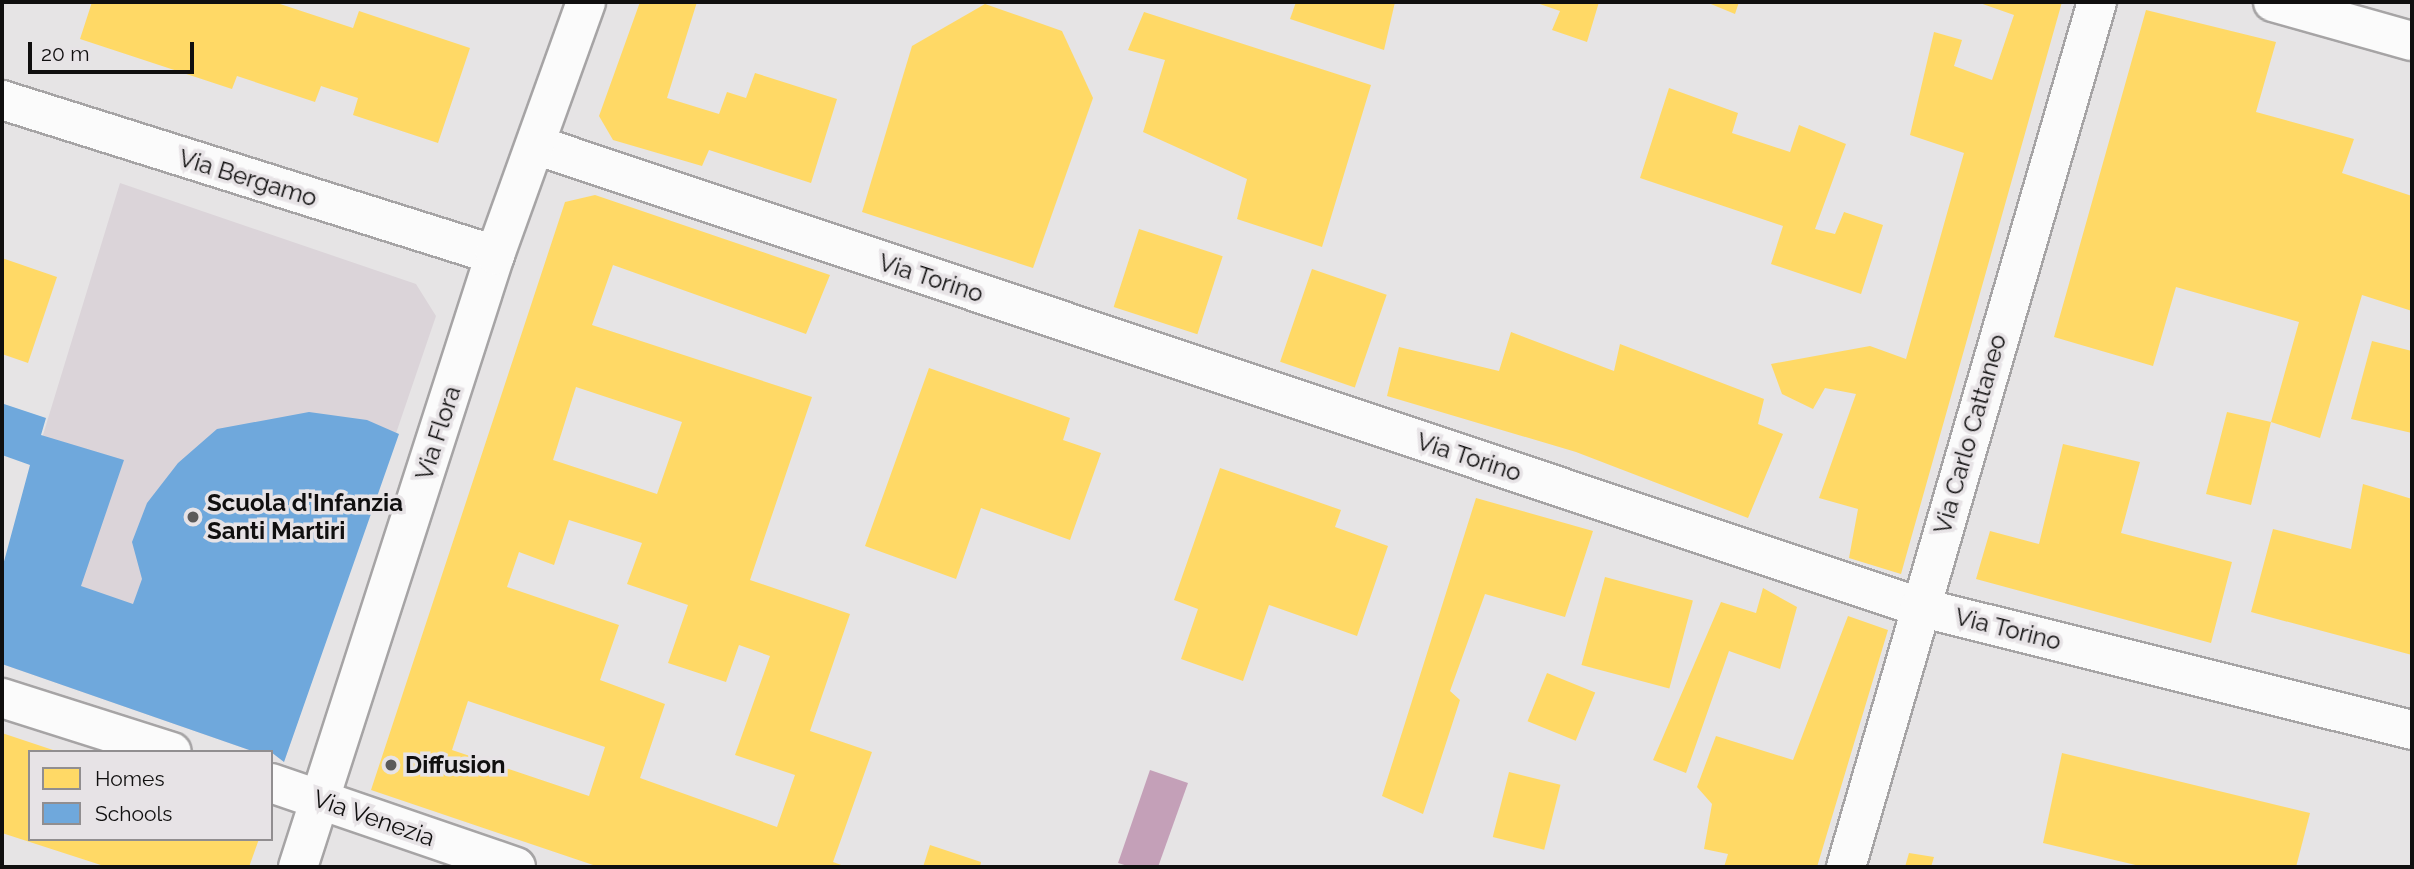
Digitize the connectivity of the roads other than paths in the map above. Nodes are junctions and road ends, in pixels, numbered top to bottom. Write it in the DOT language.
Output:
graph roads {
  1 [pos="586,2"];
  2 [pos="2097,2"];
  3 [pos="2273,2"];
  4 [pos="2412,41"];
  5 [pos="2,100"];
  6 [pos="536,145"];
  7 [pos="495,255"];
  8 [pos="1919,607"];
  9 [pos="2,698"];
  10 [pos="2412,730"];
  11 [pos="167,750"];
  12 [pos="273,784"];
  13 [pos="321,800"];
  14 [pos="298,867"];
  15 [pos="516,867"];
  16 [pos="1846,867"];
  1 -- 6 [label="street, Via Flora"];
  2 -- 8 [label="street, Via Carlo Cattaneo"];
  3 -- 4 [label="street"];
  5 -- 7 [label="street, Via Bergamo"];
  6 -- 7 [label="street, Via Flora"];
  6 -- 8 [label="street, Via Torino"];
  7 -- 13 [label="street, Via Flora"];
  8 -- 10 [label="street, Via Torino"];
  8 -- 16 [label="street, Via Carlo Cattaneo"];
  9 -- 11 [label="street"];
  12 -- 13 [label="street, Via Venezia"];
  13 -- 14 [label="street, Via Flora"];
  13 -- 15 [label="street, Via Venezia"];
}
